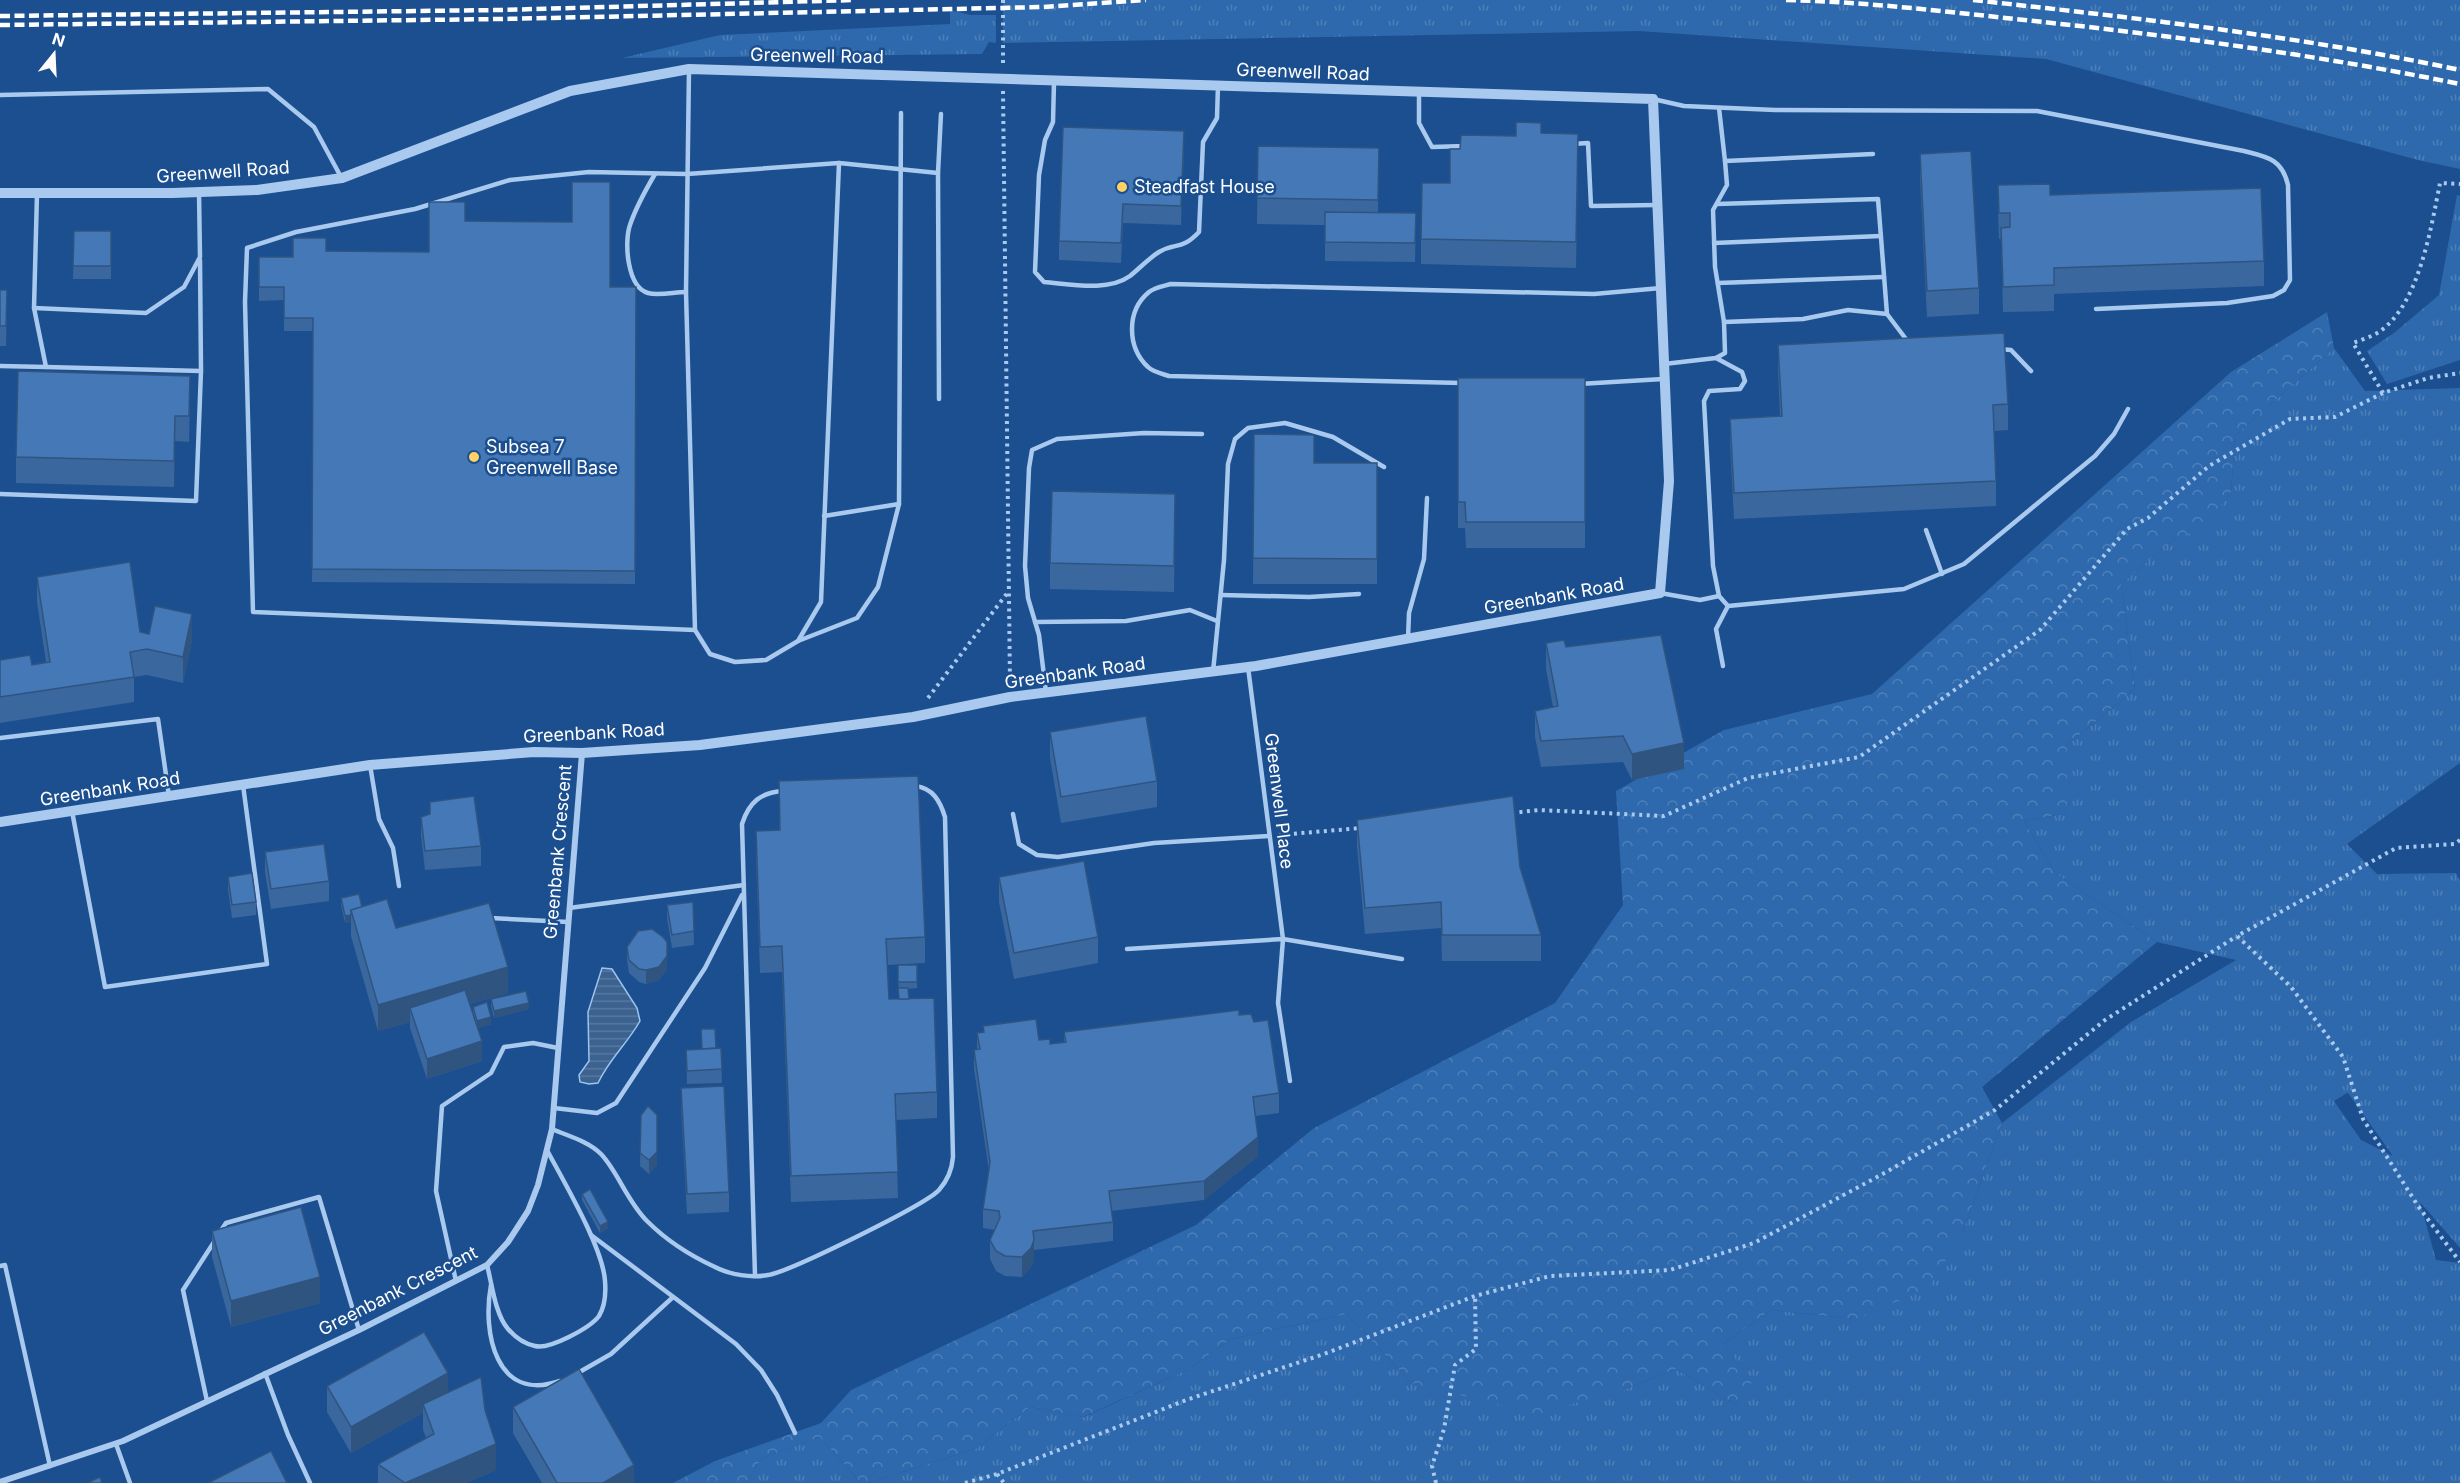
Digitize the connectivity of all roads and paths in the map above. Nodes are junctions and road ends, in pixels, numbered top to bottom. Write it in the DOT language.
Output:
graph roads {
  1 [pos="1003,0"];
  2 [pos="689,69"];
  3 [pos="1003,79"];
  4 [pos="1054,80"];
  5 [pos="1218,86"];
  6 [pos="1419,92"];
  7 [pos="0,95"];
  8 [pos="1653,99"];
  9 [pos="1719,108"];
  10 [pos="901,113"];
  11 [pos="941,114"];
  12 [pos="1566,144"];
  13 [pos="1476,146"];
  14 [pos="1873,154"];
  15 [pos="1725,161"];
  16 [pos="839,163"];
  17 [pos="902,169"];
  18 [pos="938,173"];
  19 [pos="655,174"];
  20 [pos="687,174"];
  21 [pos="342,178"];
  22 [pos="2460,184"];
  23 [pos="199,192"];
  24 [pos="0,193"];
  25 [pos="37,194"];
  26 [pos="1717,204"];
  27 [pos="1657,205"];
  28 [pos="1881,236"];
  29 [pos="1714,243"];
  30 [pos="200,257"];
  31 [pos="1884,277"];
  32 [pos="1718,283"];
  33 [pos="1661,288"];
  34 [pos="686,292"];
  35 [pos="33,308"];
  36 [pos="2096,309"];
  37 [pos="1887,314"];
  38 [pos="1724,322"];
  39 [pos="1912,346"];
  40 [pos="1995,349"];
  41 [pos="1716,358"];
  42 [pos="1664,364"];
  43 [pos="0,366"];
  44 [pos="46,367"];
  45 [pos="201,371"];
  46 [pos="2031,371"];
  47 [pos="2460,373"];
  48 [pos="1665,379"];
  49 [pos="1472,384"];
  50 [pos="1575,384"];
  51 [pos="2383,393"];
  52 [pos="939,399"];
  53 [pos="2128,409"];
  54 [pos="1203,434"];
  55 [pos="1384,467"];
  56 [pos="0,494"];
  57 [pos="1427,498"];
  58 [pos="898,504"];
  59 [pos="824,516"];
  60 [pos="1926,530"];
  61 [pos="1942,574"];
  62 [pos="1009,591"];
  63 [pos="1660,593"];
  64 [pos="1359,594"];
  65 [pos="1221,596"];
  66 [pos="1719,596"];
  67 [pos="1728,606"];
  68 [pos="1217,621"];
  69 [pos="1035,622"];
  70 [pos="695,630"];
  71 [pos="1408,639"];
  72 [pos="798,641"];
  73 [pos="1723,666"];
  74 [pos="1248,667"];
  75 [pos="1213,672"];
  76 [pos="1046,693"];
  77 [pos="1010,697"];
  78 [pos="913,717"];
  79 [pos="0,738"];
  80 [pos="582,753"];
  81 [pos="370,765"];
  82 [pos="243,785"];
  83 [pos="909,786"];
  84 [pos="793,791"];
  85 [pos="169,796"];
  86 [pos="72,811"];
  87 [pos="1013,814"];
  88 [pos="1503,814"];
  89 [pos="0,822"];
  90 [pos="1362,828"];
  91 [pos="1269,836"];
  92 [pos="2460,840"];
  93 [pos="744,885"];
  94 [pos="399,886"];
  95 [pos="743,893"];
  96 [pos="569,908"];
  97 [pos="479,921"];
  98 [pos="568,922"];
  99 [pos="2237,936"];
  100 [pos="1283,939"];
  101 [pos="1127,949"];
  102 [pos="1402,959"];
  103 [pos="558,1048"];
  104 [pos="1290,1081"];
  105 [pos="554,1108"];
  106 [pos="552,1130"];
  107 [pos="548,1152"];
  108 [pos="589,1234"];
  109 [pos="2460,1262"];
  110 [pos="487,1265"];
  111 [pos="0,1266"];
  112 [pos="755,1276"];
  113 [pos="456,1281"];
  114 [pos="492,1282"];
  115 [pos="1475,1296"];
  116 [pos="672,1298"];
  117 [pos="359,1330"];
  118 [pos="265,1373"];
  119 [pos="573,1376"];
  120 [pos="565,1379"];
  121 [pos="207,1401"];
  122 [pos="795,1433"];
  123 [pos="116,1444"];
  124 [pos="50,1466"];
  125 [pos="997,1474"];
  126 [pos="0,1482"];
  127 [pos="130,1483"];
  128 [pos="310,1483"];
  129 [pos="965,1483"];
  130 [pos="1004,1483"];
  131 [pos="1436,1483"];
  1 -- 3 [label="path"];
  2 -- 3 [label="street, Greenwell Road"];
  2 -- 20 [label="lane"];
  2 -- 21 [label="street, Greenwell Road"];
  3 -- 4 [label="street, Greenwell Road"];
  3 -- 62 [label="path"];
  4 -- 5 [label="street, Greenwell Road"];
  4 -- 5 [label="lane"];
  5 -- 6 [label="street, Greenwell Road"];
  6 -- 8 [label="street, Greenwell Road"];
  6 -- 13 [label="lane"];
  7 -- 21 [label="lane"];
  8 -- 9 [label="lane"];
  8 -- 27 [label="street"];
  9 -- 15 [label="lane"];
  9 -- 36 [label="lane"];
  10 -- 17 [label="lane"];
  11 -- 18 [label="lane"];
  12 -- 27 [label="lane"];
  14 -- 15 [label="lane"];
  15 -- 26 [label="lane"];
  16 -- 17 [label="lane"];
  16 -- 20 [label="lane"];
  16 -- 59 [label="lane"];
  17 -- 18 [label="lane"];
  17 -- 58 [label="lane"];
  18 -- 52 [label="lane"];
  19 -- 20 [label="lane"];
  19 -- 34 [label="lane"];
  19 -- 70 [label="lane"];
  20 -- 34 [label="lane"];
  21 -- 23 [label="street, Greenwell Road"];
  22 -- 51 [label="path"];
  23 -- 25 [label="street, Greenwell Road"];
  23 -- 30 [label="lane"];
  24 -- 25 [label="street, Greenwell Road"];
  25 -- 35 [label="lane"];
  26 -- 28 [label="lane"];
  26 -- 29 [label="lane"];
  27 -- 33 [label="street"];
  28 -- 29 [label="lane"];
  28 -- 31 [label="lane"];
  29 -- 32 [label="lane"];
  30 -- 35 [label="lane"];
  30 -- 45 [label="lane"];
  31 -- 32 [label="lane"];
  31 -- 37 [label="lane"];
  32 -- 38 [label="lane"];
  33 -- 42 [label="street"];
  33 -- 49 [label="lane"];
  34 -- 70 [label="lane"];
  35 -- 44 [label="lane"];
  37 -- 38 [label="lane"];
  37 -- 39 [label="lane"];
  38 -- 41 [label="lane"];
  40 -- 46 [label="lane"];
  41 -- 42 [label="lane"];
  41 -- 66 [label="lane"];
  42 -- 48 [label="street"];
  43 -- 44 [label="lane"];
  44 -- 45 [label="lane"];
  45 -- 56 [label="lane"];
  47 -- 51 [label="path"];
  48 -- 50 [label="lane"];
  48 -- 63 [label="street"];
  51 -- 88 [label="path"];
  53 -- 61 [label="lane"];
  54 -- 69 [label="lane"];
  55 -- 65 [label="lane"];
  57 -- 71 [label="lane"];
  58 -- 59 [label="lane"];
  58 -- 72 [label="lane"];
  59 -- 72 [label="lane"];
  60 -- 61 [label="lane"];
  61 -- 67 [label="lane"];
  62 -- 77 [label="path"];
  62 -- 78 [label="path"];
  63 -- 66 [label="lane"];
  63 -- 71 [label="street, Greenbank Road"];
  64 -- 65 [label="lane"];
  65 -- 68 [label="lane"];
  66 -- 67 [label="lane"];
  67 -- 73 [label="lane"];
  68 -- 69 [label="lane"];
  68 -- 75 [label="lane"];
  69 -- 76 [label="lane"];
  70 -- 72 [label="lane"];
  71 -- 74 [label="street, Greenbank Road"];
  74 -- 75 [label="street, Greenbank Road"];
  74 -- 91 [label="lane, Greenwell Place"];
  75 -- 76 [label="street, Greenbank Road"];
  76 -- 77 [label="street, Greenbank Road"];
  77 -- 78 [label="street, Greenbank Road"];
  78 -- 80 [label="street, Greenbank Road"];
  79 -- 85 [label="lane"];
  80 -- 81 [label="street, Greenbank Road"];
  80 -- 96 [label="street, Greenbank Crescent"];
  81 -- 82 [label="street, Greenbank Road"];
  81 -- 94 [label="lane"];
  82 -- 85 [label="street, Greenbank Road"];
  82 -- 86 [label="lane"];
  83 -- 112 [label="lane"];
  84 -- 93 [label="lane"];
  85 -- 86 [label="street, Greenbank Road"];
  86 -- 89 [label="street, Greenbank Road"];
  87 -- 91 [label="lane"];
  90 -- 91 [label="path"];
  91 -- 100 [label="lane, Greenwell Place"];
  92 -- 99 [label="path"];
  93 -- 95 [label="lane"];
  93 -- 96 [label="lane"];
  95 -- 105 [label="lane"];
  95 -- 112 [label="lane"];
  96 -- 98 [label="street, Greenbank Crescent"];
  97 -- 98 [label="lane"];
  98 -- 103 [label="street, Greenbank Crescent"];
  99 -- 109 [label="path"];
  99 -- 115 [label="path"];
  100 -- 101 [label="lane"];
  100 -- 102 [label="lane"];
  100 -- 104 [label="lane, Greenwell Place"];
  103 -- 105 [label="street, Greenbank Crescent"];
  103 -- 113 [label="lane"];
  105 -- 106 [label="street, Greenbank Crescent"];
  106 -- 107 [label="street, Greenbank Crescent"];
  106 -- 112 [label="lane"];
  107 -- 108 [label="lane"];
  107 -- 110 [label="street, Greenbank Crescent"];
  108 -- 114 [label="lane"];
  108 -- 116 [label="lane"];
  110 -- 113 [label="street, Greenbank Crescent"];
  110 -- 114 [label="lane"];
  111 -- 124 [label="lane"];
  113 -- 117 [label="street, Greenbank Crescent"];
  114 -- 120 [label="lane"];
  115 -- 125 [label="path"];
  115 -- 131 [label="path"];
  116 -- 119 [label="lane"];
  116 -- 122 [label="lane"];
  117 -- 118 [label="street, Greenbank Crescent"];
  117 -- 121 [label="lane"];
  118 -- 121 [label="street, Greenbank Crescent"];
  118 -- 128 [label="lane"];
  121 -- 123 [label="street, Greenbank Crescent"];
  123 -- 124 [label="street, Greenbank Crescent"];
  123 -- 127 [label="lane"];
  124 -- 126 [label="street, Greenbank Crescent"];
  125 -- 129 [label="path"];
  125 -- 130 [label="path"];
}
